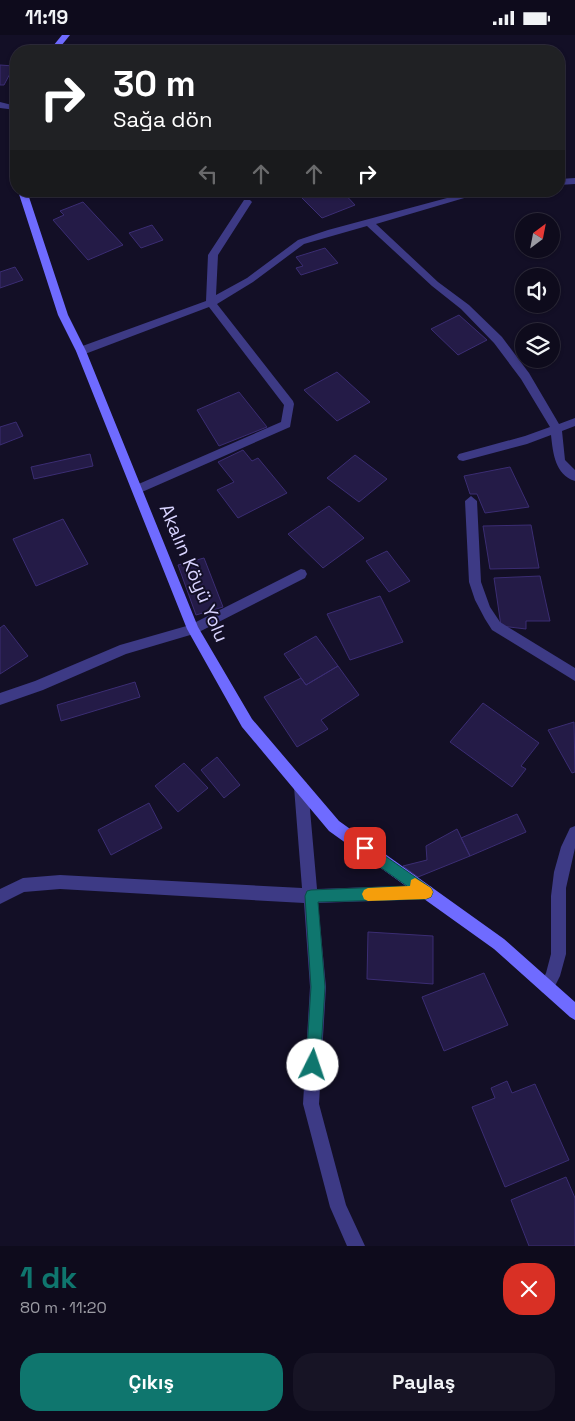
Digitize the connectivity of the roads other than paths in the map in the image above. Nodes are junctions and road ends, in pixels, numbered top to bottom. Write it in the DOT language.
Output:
graph roads {
  1 [pos="66,35"];
  2 [pos="58,45"];
  3 [pos="24,197"];
  4 [pos="462,197"];
  5 [pos="247,202"];
  6 [pos="369,223"];
  7 [pos="211,303"];
  8 [pos="81,351"];
  9 [pos="575,422"];
  10 [pos="556,428"];
  11 [pos="463,457"];
  12 [pos="575,477"];
  13 [pos="138,489"];
  14 [pos="471,501"];
  15 [pos="301,574"];
  16 [pos="193,629"];
  17 [pos="575,675"];
  18 [pos="0,699"];
  19 [pos="301,787"];
  20 [pos="575,833"];
  21 [pos="426,892"];
  22 [pos="311,896"];
  23 [pos="0,897"];
  24 [pos="547,987"];
  25 [pos="575,1012"];
  26 [pos="356,1246"];
  1 -- 2 [label="street"];
  3 -- 8 [label="street, Akalın Köyü Yolu"];
  4 -- 6 [label="street"];
  5 -- 7 [label="street"];
  6 -- 7 [label="street"];
  6 -- 10 [label="street"];
  7 -- 8 [label="street"];
  7 -- 13 [label="street"];
  8 -- 13 [label="street, Akalın Köyü Yolu"];
  9 -- 10 [label="street"];
  10 -- 11 [label="street"];
  10 -- 12 [label="street"];
  13 -- 16 [label="street, Akalın Köyü Yolu"];
  14 -- 17 [label="street"];
  15 -- 16 [label="street"];
  16 -- 18 [label="street"];
  16 -- 19 [label="street, Akalın Köyü Yolu"];
  19 -- 21 [label="street, Akalın Köyü Yolu"];
  19 -- 22 [label="street"];
  20 -- 24 [label="street"];
  21 -- 22 [label="street"];
  21 -- 24 [label="street, Akalın Köyü Yolu"];
  22 -- 23 [label="street"];
  22 -- 26 [label="street"];
  24 -- 25 [label="street, Akalın Köyü Yolu"];
}
